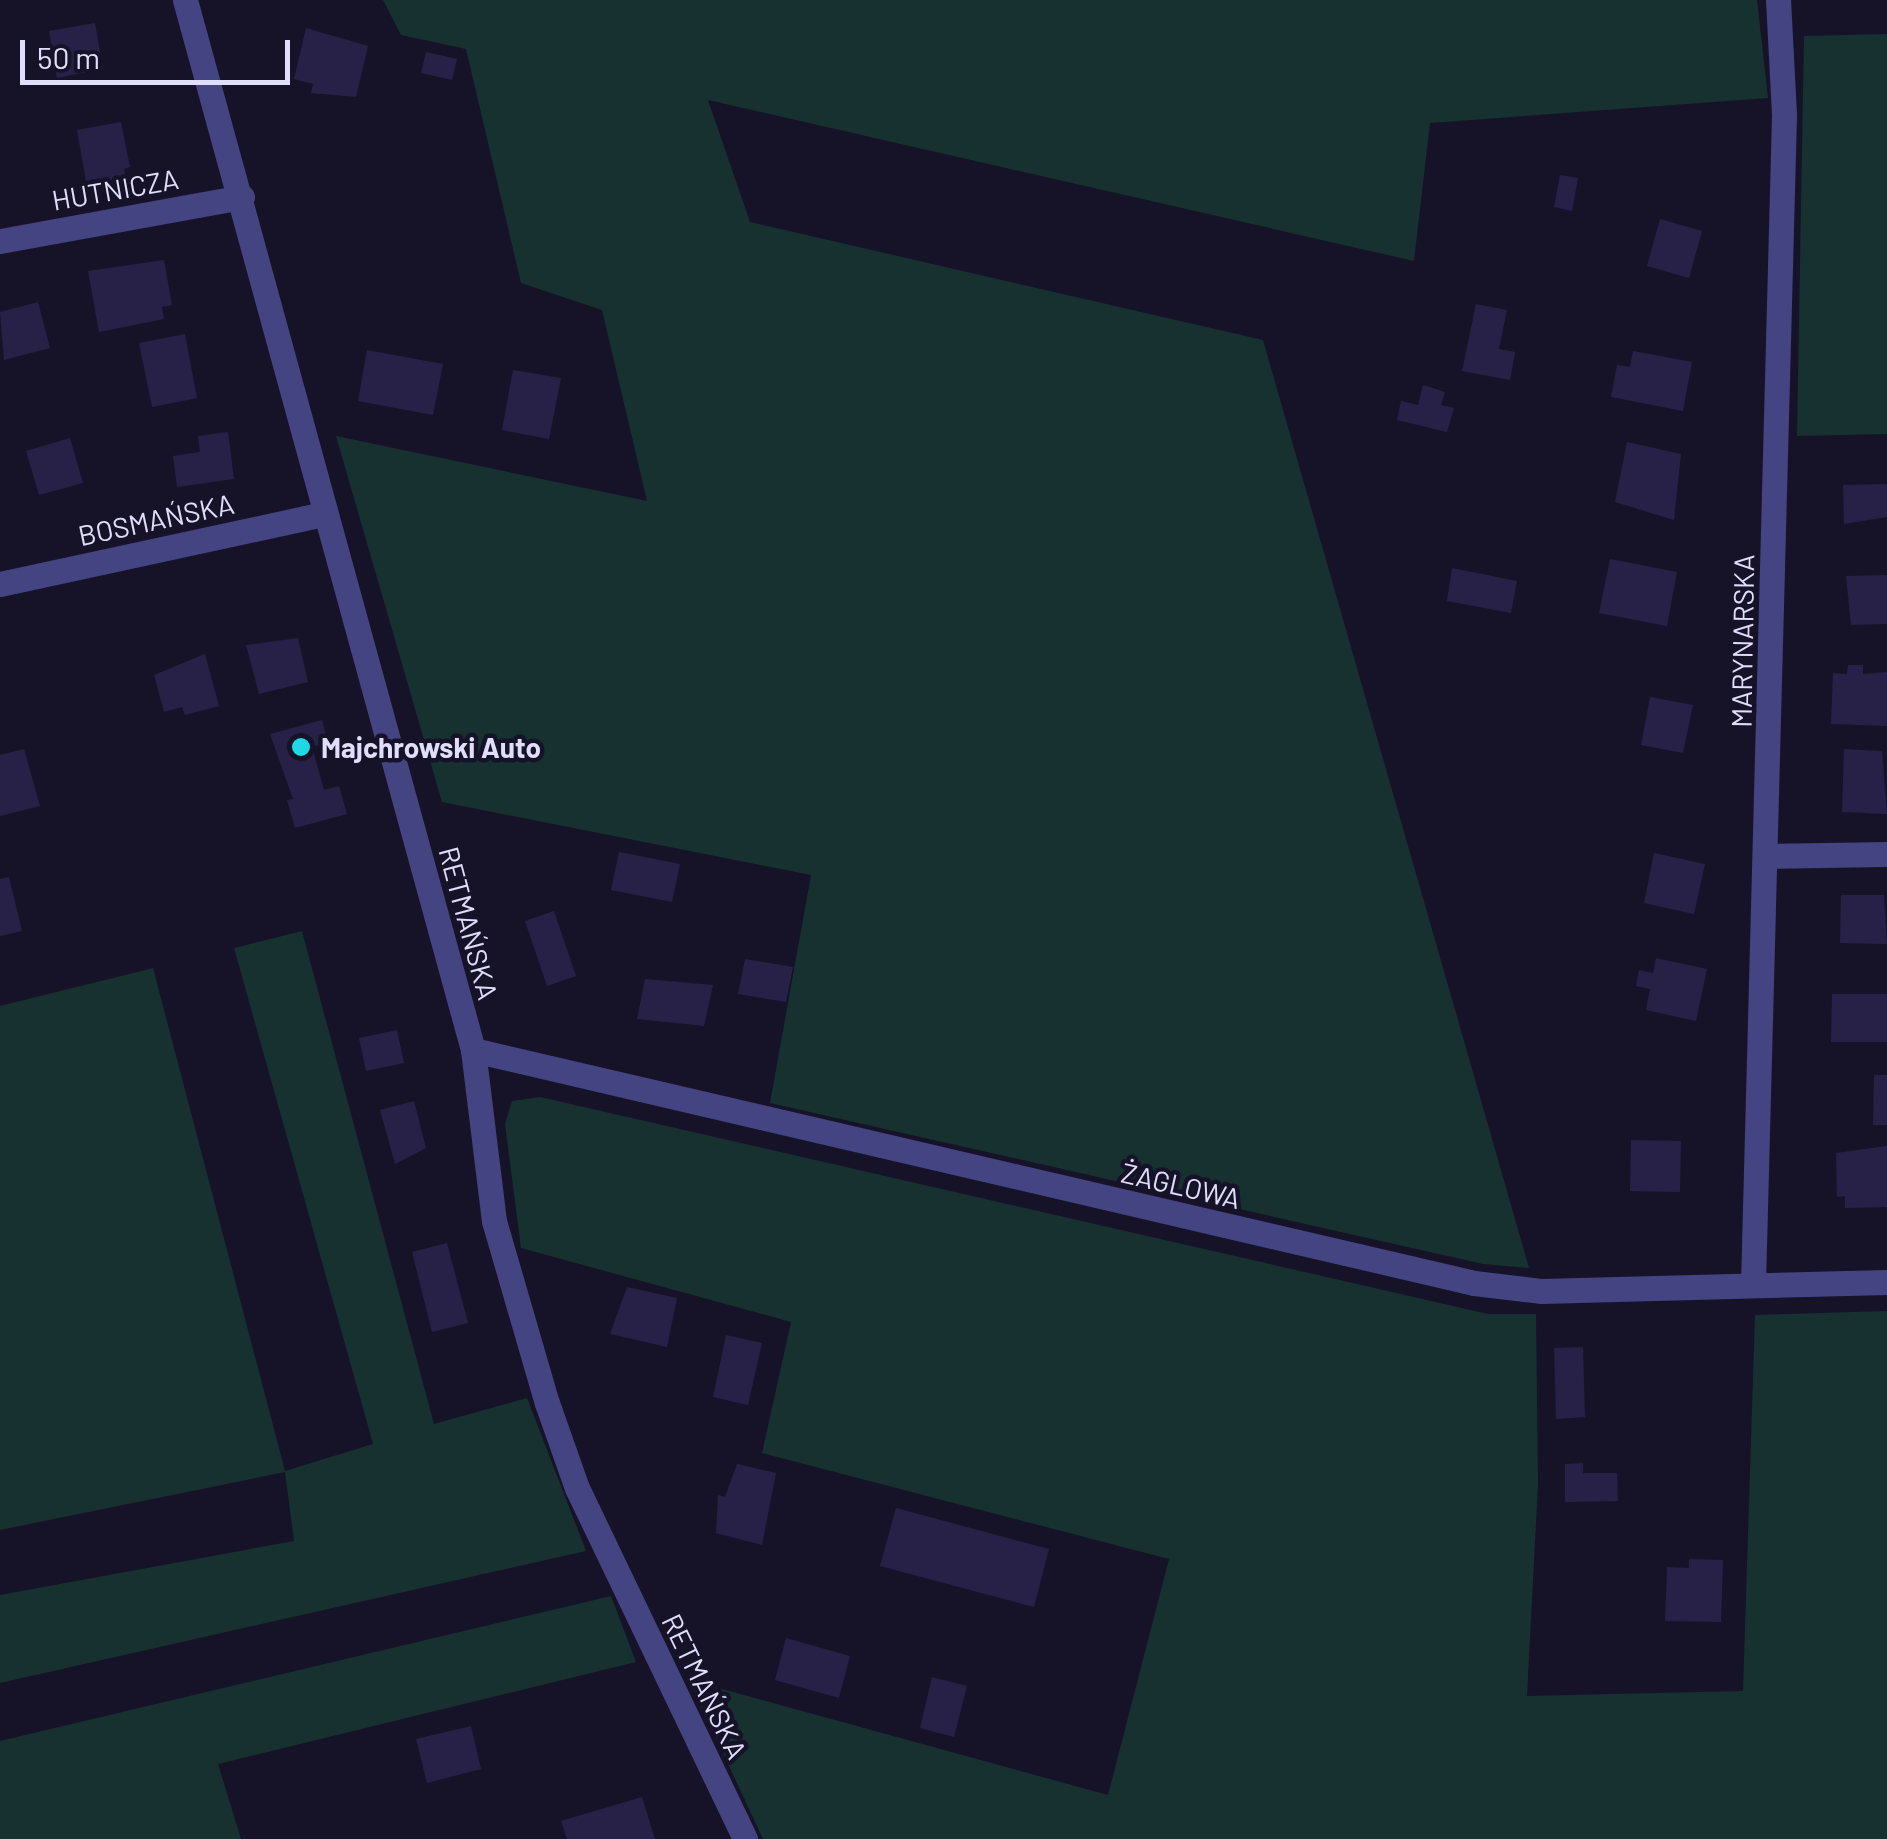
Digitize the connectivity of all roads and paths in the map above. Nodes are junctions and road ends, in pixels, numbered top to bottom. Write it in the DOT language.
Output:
graph roads {
  1 [pos="185,0"];
  2 [pos="1778,0"];
  3 [pos="242,197"];
  4 [pos="0,241"];
  5 [pos="324,514"];
  6 [pos="0,584"];
  7 [pos="1887,854"];
  8 [pos="1767,856"];
  9 [pos="472,1050"];
  10 [pos="1887,1282"];
  11 [pos="1753,1284"];
  12 [pos="745,1839"];
  1 -- 3 [label="street, RETMAŃSKA"];
  2 -- 8 [label="street, MARYNARSKA"];
  3 -- 4 [label="street, HUTNICZA"];
  3 -- 5 [label="street, RETMAŃSKA"];
  5 -- 6 [label="street, BOSMAŃSKA"];
  5 -- 9 [label="street, RETMAŃSKA"];
  7 -- 8 [label="street"];
  8 -- 11 [label="street, MARYNARSKA"];
  9 -- 11 [label="street, ŻAGLOWA"];
  9 -- 12 [label="street, RETMAŃSKA"];
  10 -- 11 [label="street, ŻAGLOWA"];
}
